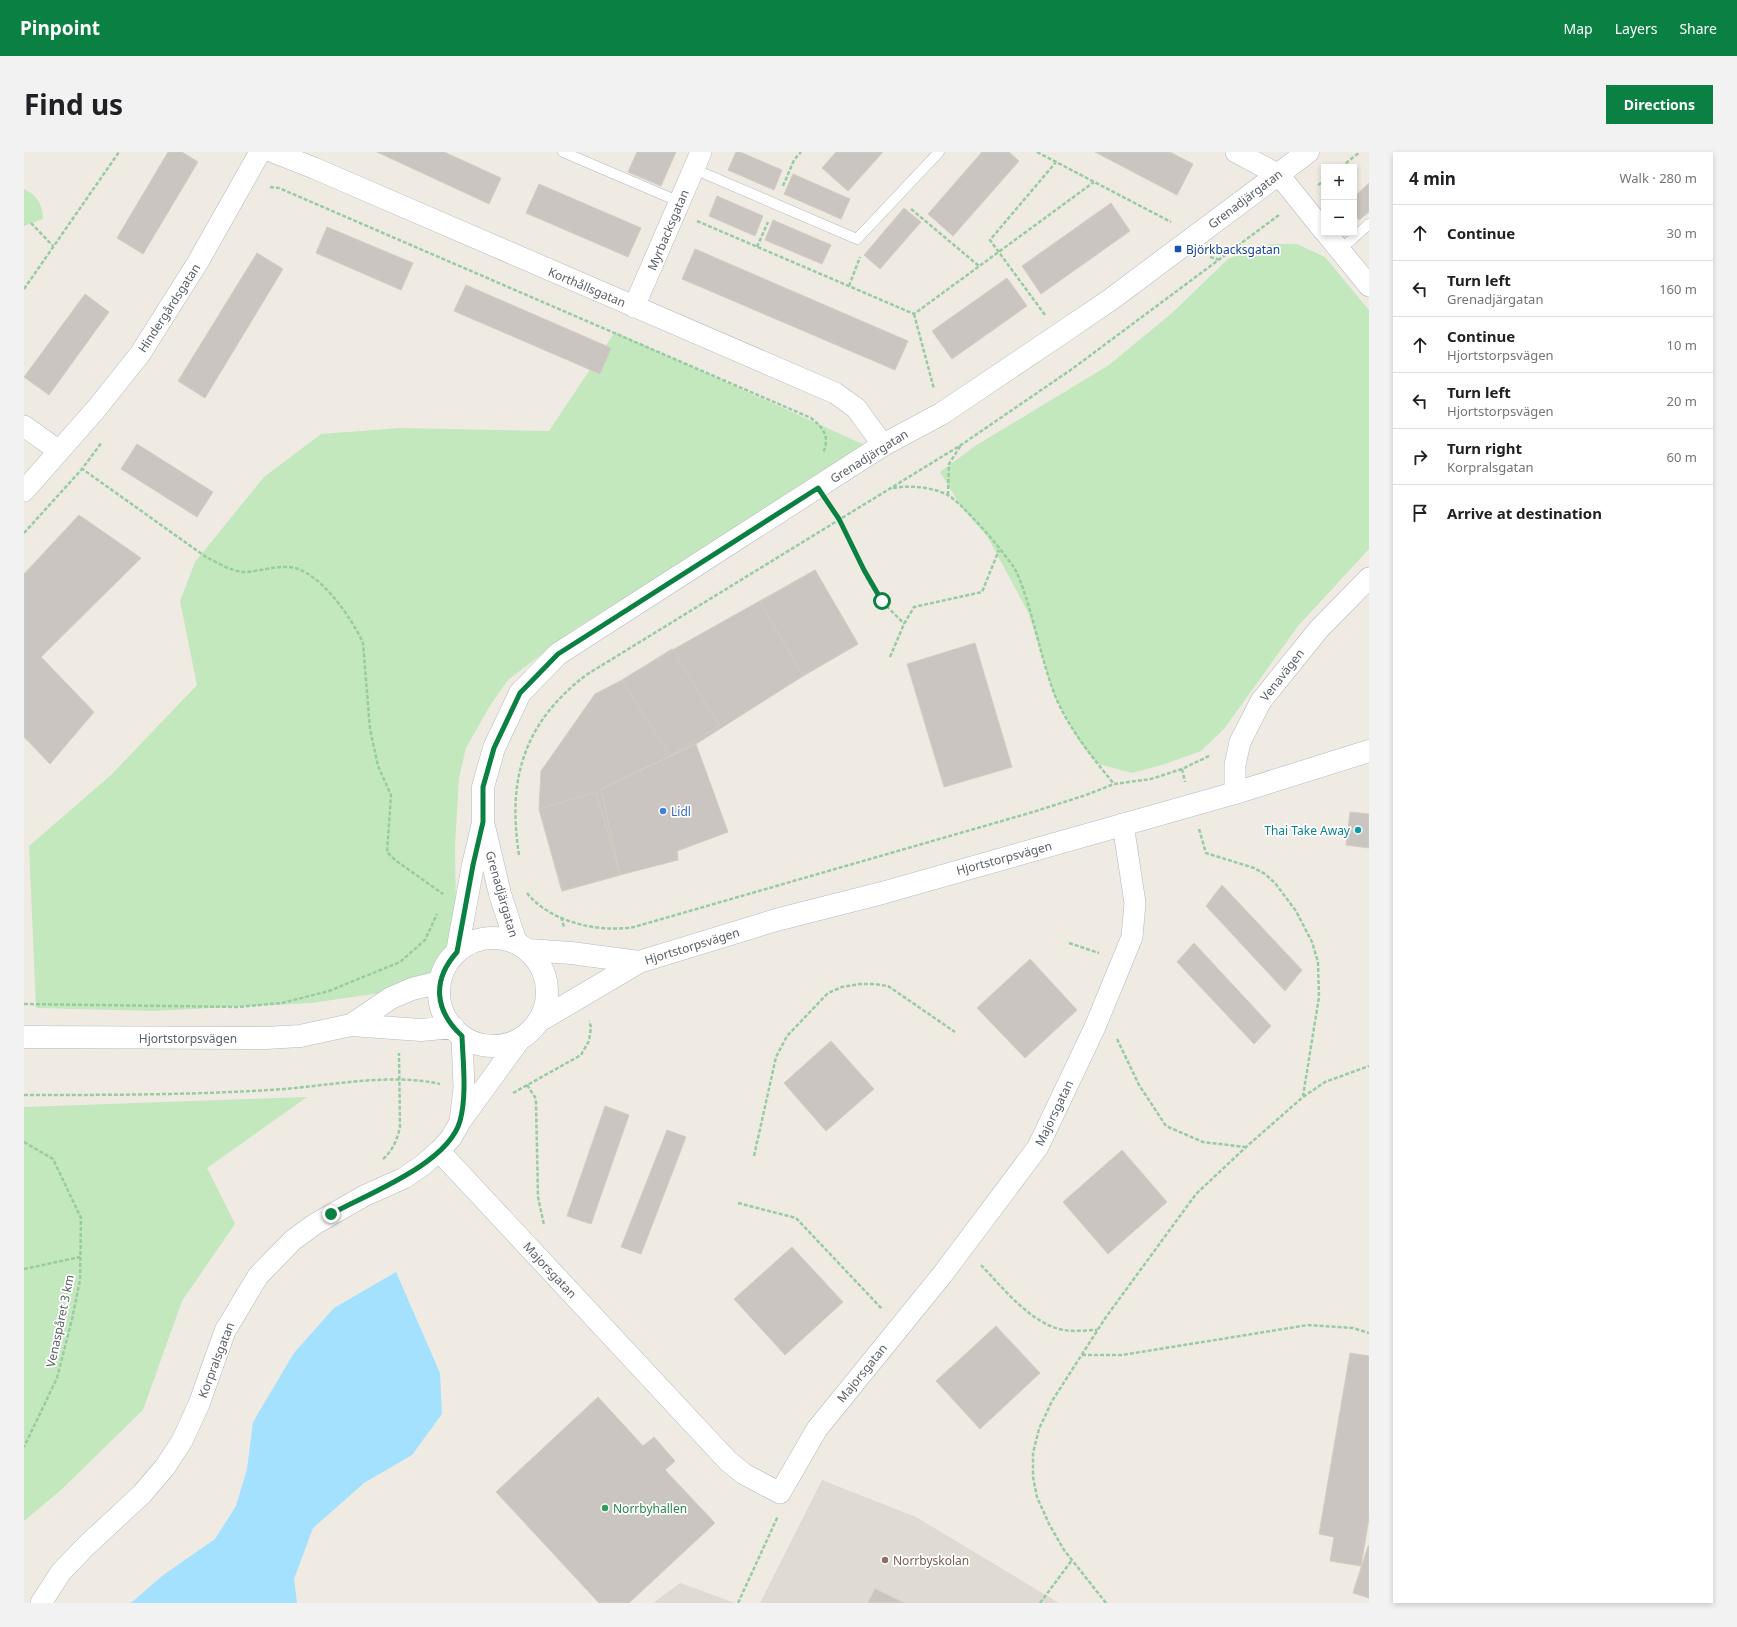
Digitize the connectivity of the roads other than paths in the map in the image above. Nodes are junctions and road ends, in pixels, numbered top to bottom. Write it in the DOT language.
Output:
graph roads {
  1 [pos="260,152"];
  2 [pos="273,152"];
  3 [pos="563,152"];
  4 [pos="939,152"];
  5 [pos="1236,152"];
  6 [pos="1308,152"];
  7 [pos="698,161"];
  8 [pos="1279,175"];
  9 [pos="678,207"];
  10 [pos="1369,224"];
  11 [pos="1321,227"];
  12 [pos="1328,236"];
  13 [pos="1340,250"];
  14 [pos="1369,286"];
  15 [pos="634,307"];
  16 [pos="24,426"];
  17 [pos="883,446"];
  18 [pos="59,451"];
  19 [pos="24,491"];
  20 [pos="1369,578"];
  21 [pos="1369,751"];
  22 [pos="1235,793"];
  23 [pos="483,822"];
  24 [pos="1123,824"];
  25 [pos="522,946"];
  26 [pos="457,952"];
  27 [pos="639,962"];
  28 [pos="440,982"];
  29 [pos="539,1021"];
  30 [pos="351,1025"];
  31 [pos="458,1031"];
  32 [pos="24,1037"];
  33 [pos="521,1038"];
  34 [pos="460,1122"];
  35 [pos="438,1151"];
  36 [pos="41,1603"];
  1 -- 18 [label="street, Hindergårdsgatan"];
  2 -- 15 [label="street, Korthållsgatan"];
  3 -- 9 [label="lane"];
  4 -- 7 [label="lane"];
  5 -- 8 [label="street"];
  6 -- 8 [label="street, Grenadjärgatan"];
  7 -- 9 [label="street, Myrbacksgatan"];
  8 -- 11 [label="street"];
  8 -- 17 [label="street, Grenadjärgatan"];
  9 -- 15 [label="street, Myrbacksgatan"];
  10 -- 13 [label="lane"];
  12 -- 13 [label="street"];
  13 -- 14 [label="street"];
  15 -- 17 [label="street, Korthållsgatan"];
  16 -- 18 [label="street"];
  17 -- 23 [label="street, Grenadjärgatan"];
  18 -- 19 [label="street, Hindergårdsgatan"];
  20 -- 22 [label="street, Venavägen"];
  21 -- 22 [label="street, Hjortstorpsvägen"];
  22 -- 24 [label="street, Hjortstorpsvägen"];
  23 -- 25 [label="street, Grenadjärgatan"];
  23 -- 26 [label="street, Grenadjärgatan"];
  24 -- 27 [label="street, Hjortstorpsvägen"];
  24 -- 35 [label="street, Majorsgatan"];
  25 -- 26 [label="street, Hjortstorpsvägen"];
  25 -- 27 [label="street, Hjortstorpsvägen"];
  25 -- 29 [label="street, Hjortstorpsvägen"];
  26 -- 28 [label="street, Hjortstorpsvägen"];
  27 -- 29 [label="street, Hjortstorpsvägen"];
  28 -- 30 [label="street, Hjortstorpsvägen"];
  28 -- 31 [label="street, Hjortstorpsvägen"];
  29 -- 33 [label="street, Hjortstorpsvägen"];
  30 -- 31 [label="street, Hjortstorpsvägen"];
  30 -- 32 [label="street, Hjortstorpsvägen"];
  31 -- 33 [label="street, Hjortstorpsvägen"];
  31 -- 34 [label="street, Korpralsgatan"];
  33 -- 34 [label="street, Korpralsgatan"];
  34 -- 35 [label="street, Korpralsgatan"];
  35 -- 36 [label="street, Korpralsgatan"];
}
